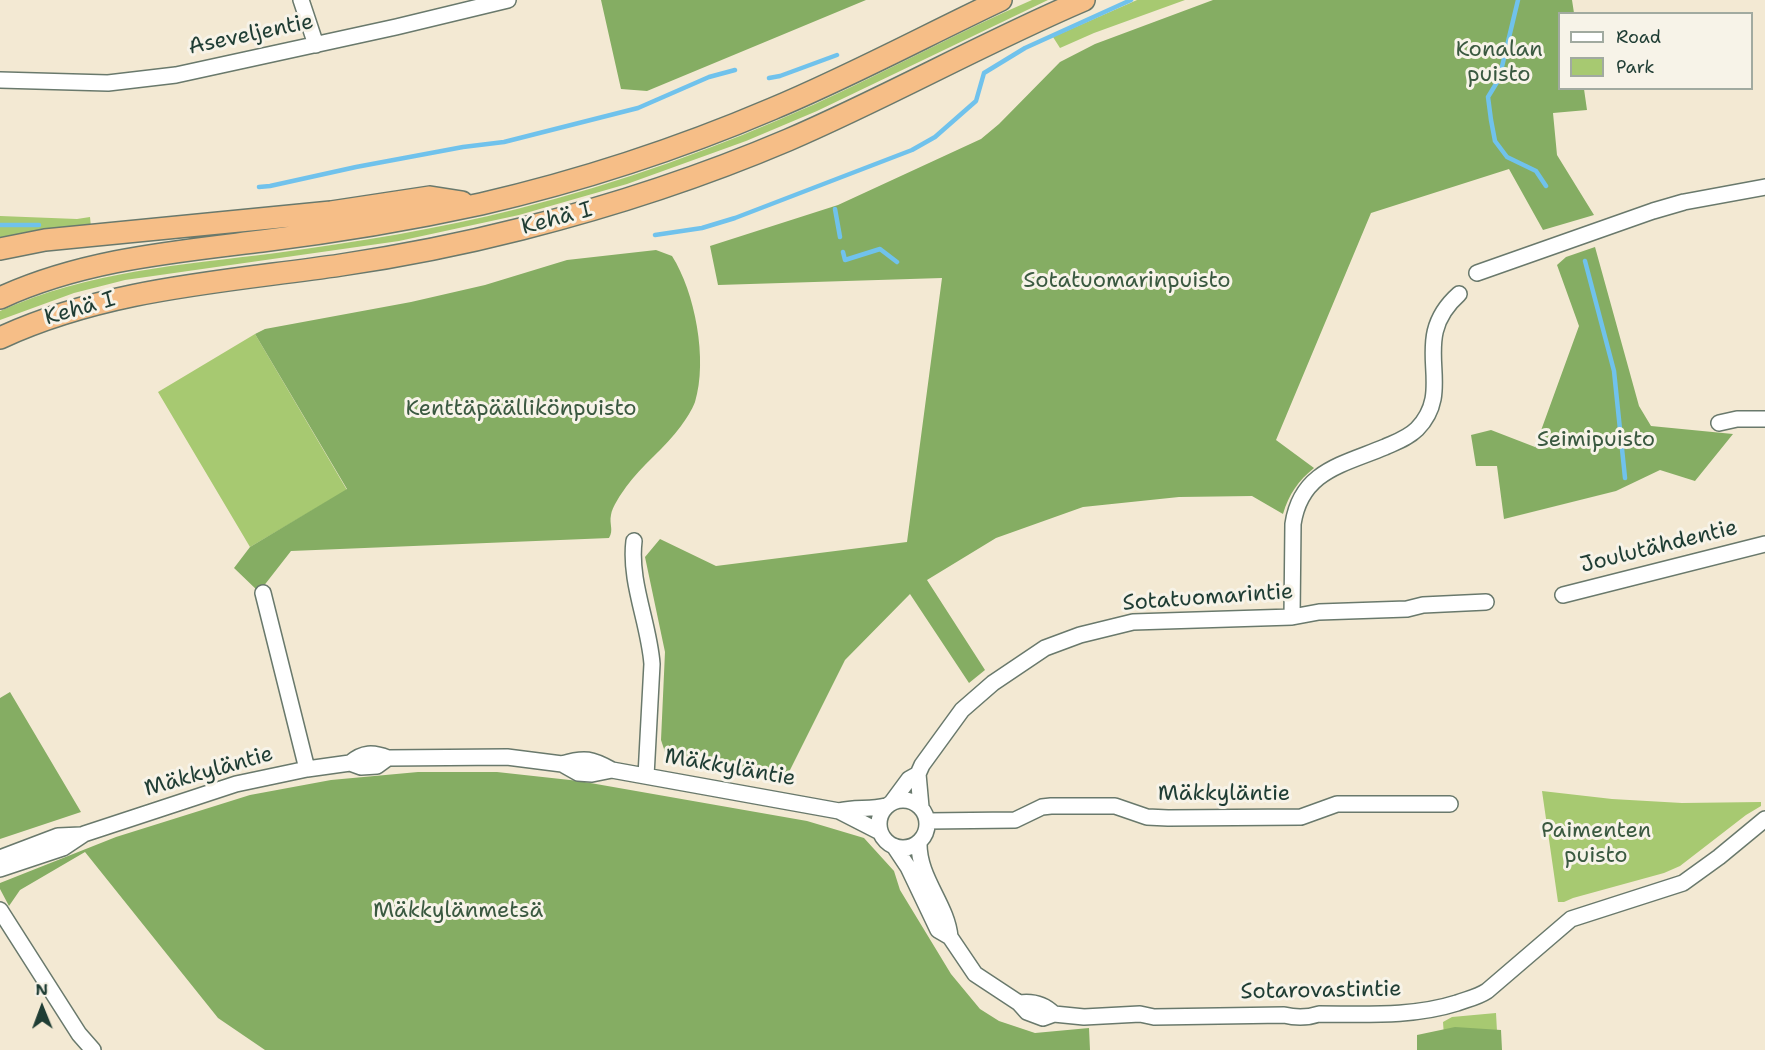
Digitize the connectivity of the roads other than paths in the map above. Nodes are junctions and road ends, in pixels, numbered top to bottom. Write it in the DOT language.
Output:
graph roads {
  1 [pos="301,0"];
  2 [pos="508,0"];
  3 [pos="1001,0"];
  4 [pos="1084,0"];
  5 [pos="316,45"];
  6 [pos="0,80"];
  7 [pos="1765,187"];
  8 [pos="478,204"];
  9 [pos="0,249"];
  10 [pos="1477,273"];
  11 [pos="1459,294"];
  12 [pos="0,298"];
  13 [pos="0,338"];
  14 [pos="1765,419"];
  15 [pos="1719,423"];
  16 [pos="634,541"];
  17 [pos="1765,544"];
  18 [pos="262,593"];
  19 [pos="1563,595"];
  20 [pos="1486,602"];
  21 [pos="1292,616"];
  22 [pos="307,769"];
  23 [pos="918,774"];
  24 [pos="646,776"];
  25 [pos="889,804"];
  26 [pos="1450,804"];
  27 [pos="921,807"];
  28 [pos="839,811"];
  29 [pos="1765,819"];
  30 [pos="928,821"];
  31 [pos="880,832"];
  32 [pos="84,834"];
  33 [pos="919,842"];
  34 [pos="894,846"];
  35 [pos="0,858"];
  36 [pos="0,868"];
  37 [pos="0,910"];
  38 [pos="950,937"];
  39 [pos="93,1050"];
  1 -- 5 [label="street"];
  2 -- 5 [label="street, Aseveljentie"];
  3 -- 8 [label="highway, Kehä I"];
  4 -- 13 [label="highway, Kehä I"];
  5 -- 6 [label="street, Aseveljentie"];
  7 -- 10 [label="street"];
  8 -- 9 [label="highway"];
  8 -- 12 [label="highway, Kehä I"];
  11 -- 21 [label="street"];
  14 -- 15 [label="street"];
  16 -- 24 [label="street"];
  17 -- 19 [label="street, Joulutähdentie"];
  18 -- 22 [label="street"];
  20 -- 21 [label="street, Sotatuomarintie"];
  21 -- 23 [label="street, Sotatuomarintie"];
  22 -- 24 [label="street, Mäkkyläntie"];
  22 -- 32 [label="street, Mäkkyläntie"];
  23 -- 25 [label="street, Sotatuomarintie"];
  23 -- 27 [label="street"];
  24 -- 28 [label="street, Mäkkyläntie"];
  25 -- 27 [label="street"];
  25 -- 28 [label="street, Mäkkyläntie"];
  25 -- 31 [label="street"];
  26 -- 30 [label="street, Mäkkyläntie"];
  27 -- 30 [label="street"];
  28 -- 31 [label="street, Mäkkyläntie"];
  29 -- 38 [label="street, Sotarovastintie"];
  30 -- 33 [label="street"];
  31 -- 34 [label="street"];
  32 -- 35 [label="street, Mäkkyläntie"];
  32 -- 36 [label="street, Mäkkyläntie"];
  33 -- 34 [label="street"];
  33 -- 38 [label="street, Sotarovastintie"];
  34 -- 38 [label="street, Sotarovastintie"];
  37 -- 39 [label="street"];
}
